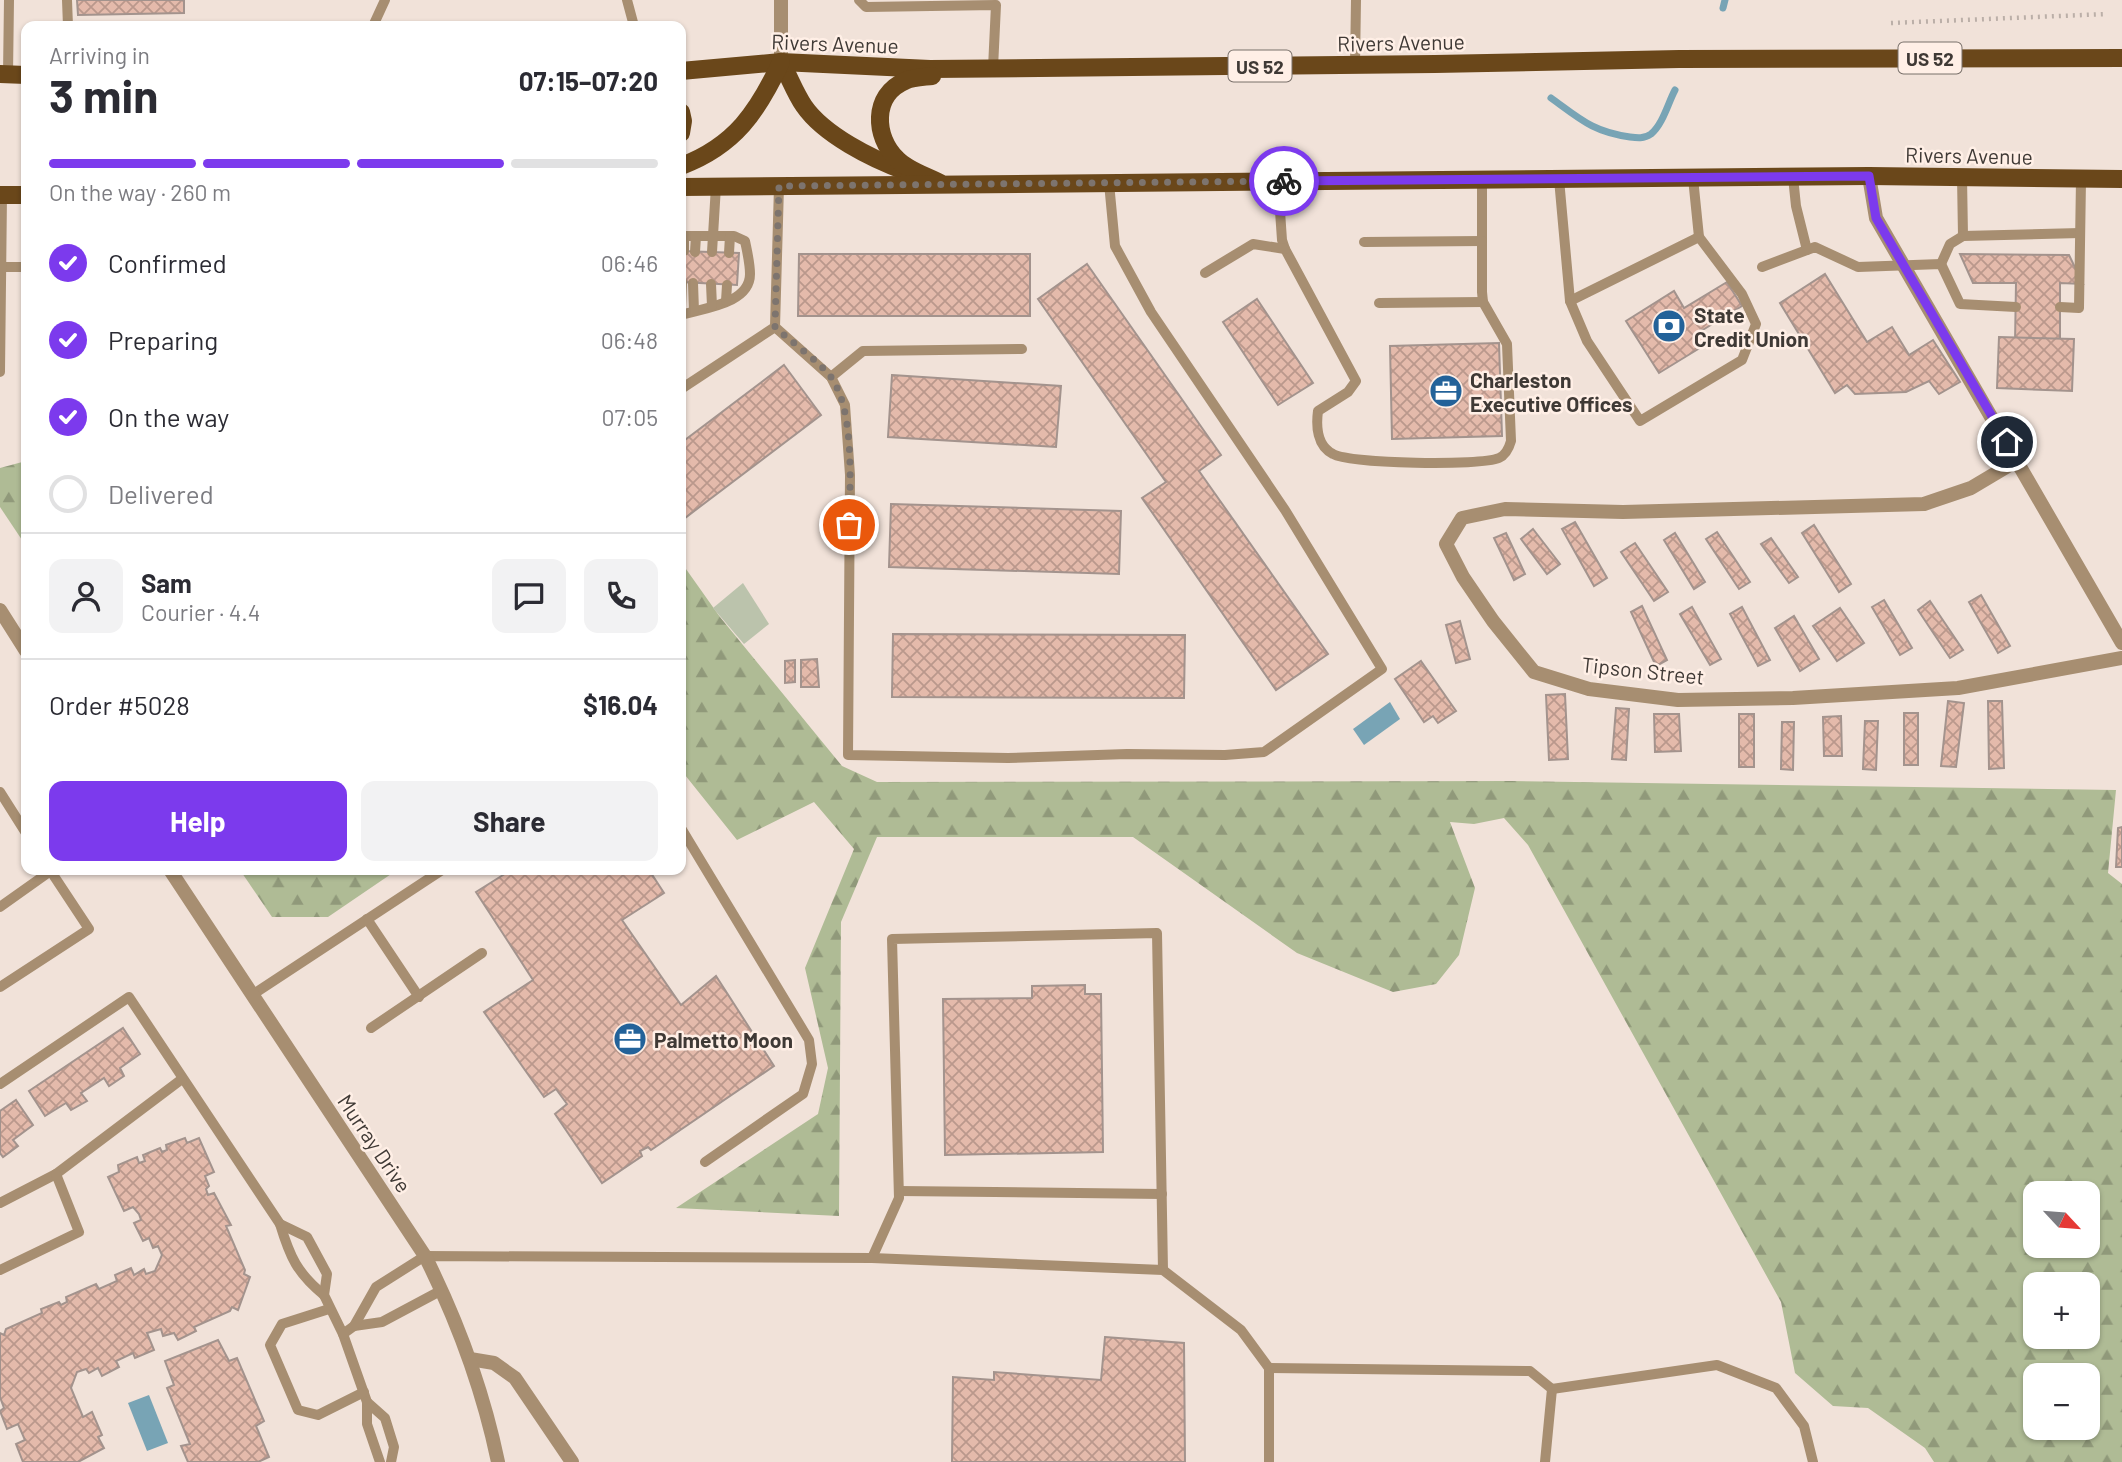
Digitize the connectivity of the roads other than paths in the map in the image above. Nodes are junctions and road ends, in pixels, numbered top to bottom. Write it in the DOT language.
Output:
graph roads {
  1 [pos="9,0"];
  2 [pos="67,0"];
  3 [pos="385,0"];
  4 [pos="627,0"];
  5 [pos="781,0"];
  6 [pos="859,0"];
  7 [pos="1356,0"];
  8 [pos="996,2"];
  9 [pos="68,21"];
  10 [pos="375,21"];
  11 [pos="633,21"];
  12 [pos="2122,58"];
  13 [pos="781,62"];
  14 [pos="1354,65"];
  15 [pos="993,68"];
  16 [pos="973,69"];
  17 [pos="686,71"];
  18 [pos="12,74"];
  19 [pos="686,164"];
  20 [pos="1869,176"];
  21 [pos="1793,177"];
  22 [pos="1962,177"];
  23 [pos="1693,178"];
  24 [pos="1559,179"];
  25 [pos="2122,179"];
  26 [pos="1482,180"];
  27 [pos="2081,180"];
  28 [pos="1278,181"];
  29 [pos="1109,183"];
  30 [pos="943,184"];
  31 [pos="716,186"];
  32 [pos="779,186"];
  33 [pos="686,187"];
  34 [pos="1,195"];
  35 [pos="21,195"];
  36 [pos="2080,233"];
  37 [pos="687,236"];
  38 [pos="713,236"];
  39 [pos="730,236"];
  40 [pos="1963,236"];
  41 [pos="1699,237"];
  42 [pos="1482,241"];
  43 [pos="1364,242"];
  44 [pos="1285,249"];
  45 [pos="1807,250"];
  46 [pos="690,251"];
  47 [pos="712,252"];
  48 [pos="729,253"];
  49 [pos="1941,264"];
  50 [pos="1905,265"];
  51 [pos="21,267"];
  52 [pos="1762,267"];
  53 [pos="1,268"];
  54 [pos="1205,273"];
  55 [pos="688,283"];
  56 [pos="711,284"];
  57 [pos="727,285"];
  58 [pos="726,301"];
  59 [pos="1570,301"];
  60 [pos="1483,302"];
  61 [pos="1379,303"];
  62 [pos="712,306"];
  63 [pos="2016,307"];
  64 [pos="2060,307"];
  65 [pos="694,311"];
  66 [pos="686,313"];
  67 [pos="775,327"];
  68 [pos="1022,349"];
  69 [pos="0,372"];
  70 [pos="831,377"];
  71 [pos="686,386"];
  72 [pos="2018,460"];
  73 [pos="0,610"];
  74 [pos="21,642"];
  75 [pos="2122,643"];
  76 [pos="2122,658"];
  77 [pos="0,792"];
  78 [pos="21,825"];
  79 [pos="686,836"];
  80 [pos="46,875"];
  81 [pos="55,875"];
  82 [pos="173,875"];
  83 [pos="434,875"];
  84 [pos="0,907"];
  85 [pos="367,919"];
  86 [pos="482,953"];
  87 [pos="0,987"];
  88 [pos="252,995"];
  89 [pos="419,996"];
  90 [pos="371,1028"];
  91 [pos="183,1079"];
  92 [pos="0,1084"];
  93 [pos="705,1162"];
  94 [pos="56,1174"];
  95 [pos="899,1191"];
  96 [pos="1162,1194"];
  97 [pos="0,1203"];
  98 [pos="280,1224"];
  99 [pos="317,1255"];
  100 [pos="425,1256"];
  101 [pos="872,1258"];
  102 [pos="298,1268"];
  103 [pos="0,1270"];
  104 [pos="1163,1270"];
  105 [pos="442,1290"];
  106 [pos="324,1295"];
  107 [pos="329,1310"];
  108 [pos="354,1326"];
  109 [pos="343,1334"];
  110 [pos="470,1359"];
  111 [pos="1269,1368"];
  112 [pos="1552,1389"];
  113 [pos="365,1397"];
  114 [pos="389,1432"];
  115 [pos="371,1438"];
  116 [pos="380,1462"];
  117 [pos="391,1462"];
  118 [pos="498,1462"];
  119 [pos="572,1462"];
  120 [pos="1269,1462"];
  121 [pos="1545,1462"];
  122 [pos="1813,1462"];
  1 -- 18 [label="lane"];
  2 -- 9 [label="lane"];
  3 -- 10 [label="lane"];
  4 -- 11 [label="lane"];
  5 -- 13 [label="street"];
  6 -- 8 [label="lane"];
  7 -- 14 [label="lane"];
  8 -- 15 [label="lane"];
  12 -- 14 [label="main road, Rivers Avenue / US 52"];
  13 -- 16 [label="main road, Rivers Avenue / US 52"];
  13 -- 17 [label="main road, Rivers Avenue / US 52"];
  13 -- 19 [label="main road"];
  13 -- 30 [label="main road"];
  14 -- 15 [label="main road, Rivers Avenue / US 52"];
  15 -- 16 [label="main road, Rivers Avenue / US 52"];
  16 -- 30 [label="main road"];
  20 -- 21 [label="main road, Rivers Avenue"];
  20 -- 22 [label="main road, Rivers Avenue"];
  20 -- 50 [label="street"];
  21 -- 23 [label="main road, Rivers Avenue"];
  21 -- 45 [label="lane"];
  22 -- 27 [label="main road, Rivers Avenue"];
  22 -- 40 [label="lane"];
  23 -- 24 [label="main road, Rivers Avenue"];
  23 -- 41 [label="lane"];
  24 -- 26 [label="main road, Rivers Avenue"];
  24 -- 59 [label="lane"];
  25 -- 27 [label="main road, Rivers Avenue"];
  26 -- 28 [label="main road, Rivers Avenue"];
  26 -- 42 [label="lane"];
  27 -- 36 [label="lane"];
  28 -- 29 [label="main road, Rivers Avenue"];
  28 -- 44 [label="lane"];
  29 -- 30 [label="main road, Rivers Avenue"];
  29 -- 70 [label="lane"];
  30 -- 32 [label="main road, Rivers Avenue"];
  31 -- 32 [label="main road, Rivers Avenue"];
  31 -- 33 [label="main road, Rivers Avenue"];
  31 -- 38 [label="lane"];
  32 -- 67 [label="lane"];
  34 -- 35 [label="main road"];
  34 -- 53 [label="lane"];
  36 -- 40 [label="lane"];
  36 -- 64 [label="lane"];
  37 -- 38 [label="lane"];
  37 -- 46 [label="lane"];
  38 -- 39 [label="lane"];
  38 -- 47 [label="lane"];
  39 -- 48 [label="lane"];
  39 -- 58 [label="lane"];
  40 -- 49 [label="lane"];
  41 -- 59 [label="lane"];
  41 -- 59 [label="lane"];
  42 -- 43 [label="lane"];
  42 -- 60 [label="lane"];
  44 -- 54 [label="lane"];
  44 -- 60 [label="lane"];
  45 -- 50 [label="lane"];
  45 -- 52 [label="lane"];
  49 -- 50 [label="lane"];
  49 -- 63 [label="lane"];
  50 -- 72 [label="street"];
  51 -- 53 [label="lane"];
  53 -- 69 [label="lane"];
  55 -- 65 [label="lane"];
  56 -- 62 [label="lane"];
  57 -- 58 [label="lane"];
  58 -- 62 [label="lane"];
  60 -- 61 [label="lane"];
  62 -- 65 [label="lane"];
  65 -- 66 [label="lane"];
  67 -- 70 [label="lane"];
  67 -- 71 [label="lane"];
  68 -- 70 [label="lane"];
  72 -- 75 [label="street"];
  72 -- 76 [label="street, Tipson Street"];
  73 -- 74 [label="street"];
  77 -- 78 [label="lane"];
  79 -- 93 [label="lane"];
  80 -- 84 [label="lane"];
  81 -- 87 [label="lane"];
  82 -- 88 [label="street, Murray Drive"];
  83 -- 85 [label="lane"];
  85 -- 88 [label="lane"];
  85 -- 89 [label="lane"];
  86 -- 89 [label="lane"];
  88 -- 100 [label="street, Murray Drive"];
  89 -- 90 [label="lane"];
  91 -- 92 [label="lane"];
  91 -- 94 [label="lane"];
  91 -- 98 [label="lane"];
  94 -- 97 [label="lane"];
  94 -- 103 [label="lane"];
  95 -- 96 [label="lane"];
  95 -- 96 [label="lane"];
  95 -- 101 [label="lane"];
  96 -- 104 [label="lane"];
  98 -- 99 [label="lane"];
  98 -- 102 [label="lane"];
  99 -- 102 [label="lane"];
  99 -- 106 [label="lane"];
  100 -- 101 [label="lane"];
  100 -- 105 [label="street, Murray Drive"];
  100 -- 108 [label="lane"];
  101 -- 104 [label="lane"];
  102 -- 106 [label="lane"];
  104 -- 111 [label="lane"];
  105 -- 108 [label="lane"];
  105 -- 110 [label="street, Murray Drive"];
  106 -- 107 [label="lane"];
  107 -- 109 [label="lane"];
  107 -- 113 [label="lane"];
  108 -- 109 [label="lane"];
  109 -- 113 [label="lane"];
  110 -- 118 [label="street, Murray Drive"];
  110 -- 119 [label="street"];
  111 -- 112 [label="lane"];
  111 -- 120 [label="lane"];
  112 -- 121 [label="lane"];
  112 -- 122 [label="lane"];
  113 -- 114 [label="lane"];
  113 -- 115 [label="lane"];
  114 -- 115 [label="lane"];
  114 -- 117 [label="lane"];
  115 -- 116 [label="lane"];
}
